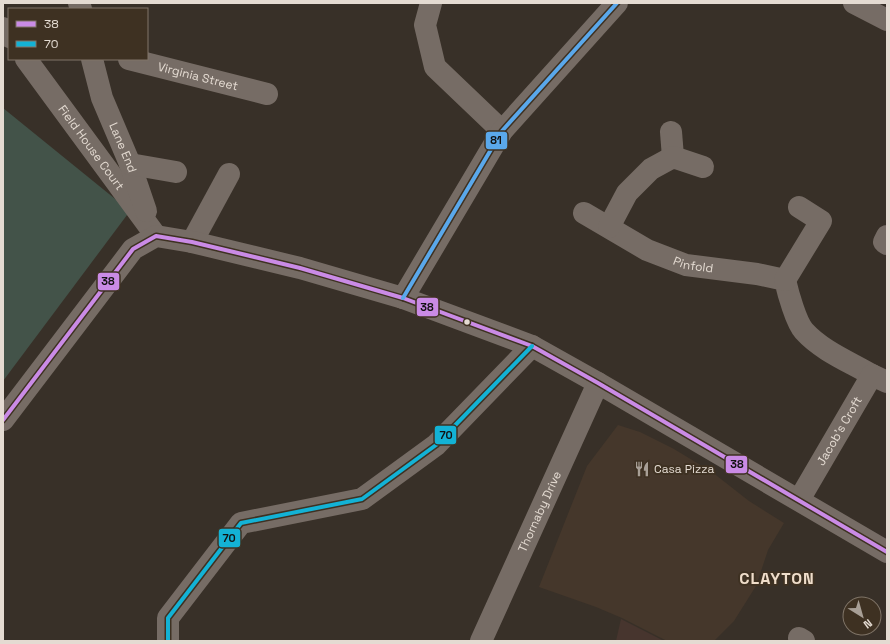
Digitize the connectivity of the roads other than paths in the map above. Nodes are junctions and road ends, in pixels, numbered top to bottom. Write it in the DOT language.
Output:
graph roads {
  1 [pos="431,3"];
  2 [pos="617,3"];
  3 [pos="854,3"];
  4 [pos="887,20"];
  5 [pos="27,60"];
  6 [pos="92,60"];
  7 [pos="133,60"];
  8 [pos="267,94"];
  9 [pos="502,131"];
  10 [pos="670,132"];
  11 [pos="673,156"];
  12 [pos="130,164"];
  13 [pos="703,167"];
  14 [pos="176,172"];
  15 [pos="229,174"];
  16 [pos="799,207"];
  17 [pos="584,212"];
  18 [pos="609,227"];
  19 [pos="156,236"];
  20 [pos="192,242"];
  21 [pos="784,280"];
  22 [pos="403,298"];
  23 [pos="532,346"];
  24 [pos="880,378"];
  25 [pos="598,383"];
  26 [pos="4,414"];
  27 [pos="799,500"];
  28 [pos="887,552"];
  29 [pos="168,641"];
  30 [pos="481,641"];
  1 -- 9 [label="street"];
  2 -- 9 [label="street"];
  3 -- 4 [label="street"];
  5 -- 19 [label="street, Field House Court"];
  6 -- 12 [label="street, Lane End"];
  7 -- 8 [label="street, Virginia Street"];
  9 -- 22 [label="street"];
  10 -- 11 [label="street"];
  11 -- 13 [label="street"];
  11 -- 18 [label="street"];
  12 -- 14 [label="street"];
  12 -- 19 [label="street, Lane End"];
  15 -- 20 [label="street"];
  16 -- 21 [label="street"];
  17 -- 18 [label="street, Pinfold"];
  18 -- 21 [label="street, Pinfold"];
  19 -- 20 [label="street"];
  19 -- 26 [label="street"];
  20 -- 22 [label="street"];
  21 -- 24 [label="street"];
  22 -- 23 [label="street"];
  23 -- 25 [label="street"];
  23 -- 29 [label="street"];
  24 -- 27 [label="street, Jacob's Croft"];
  25 -- 27 [label="street"];
  25 -- 30 [label="street, Thornaby Drive"];
  27 -- 28 [label="street"];
}
